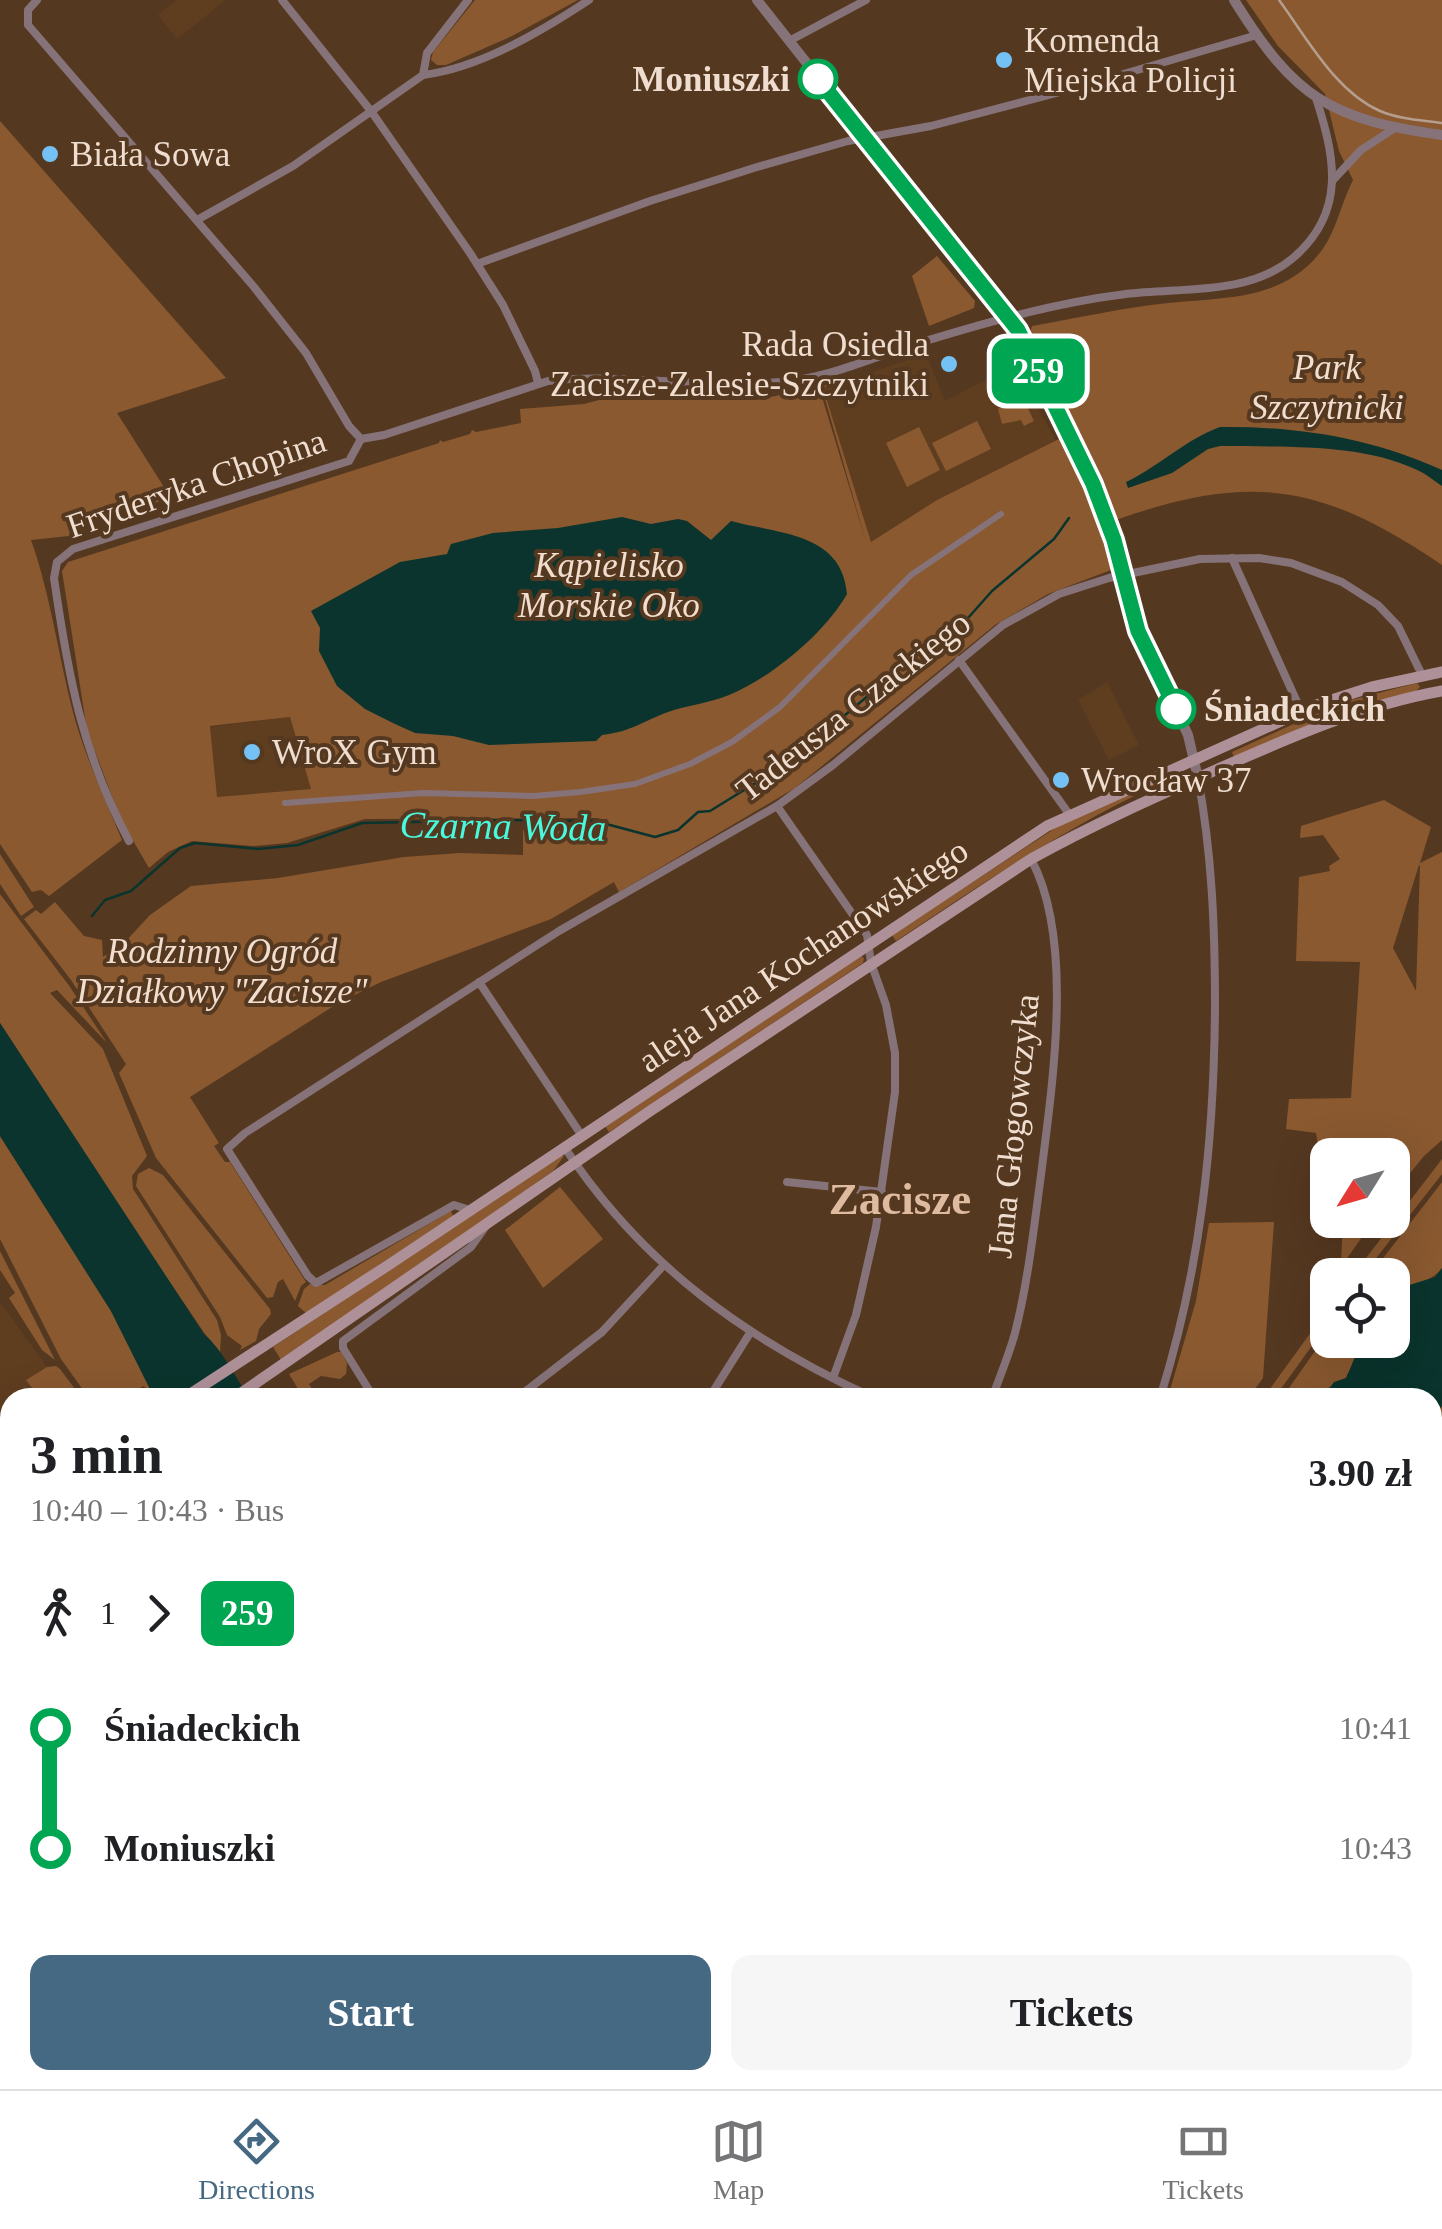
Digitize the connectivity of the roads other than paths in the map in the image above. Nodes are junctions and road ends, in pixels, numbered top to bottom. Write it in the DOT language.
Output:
graph roads {
  1 [pos="36,0"];
  2 [pos="282,0"];
  3 [pos="468,0"];
  4 [pos="589,0"];
  5 [pos="757,0"];
  6 [pos="866,0"];
  7 [pos="1234,0"];
  8 [pos="1257,34"];
  9 [pos="789,42"];
  10 [pos="423,76"];
  11 [pos="1316,98"];
  12 [pos="371,111"];
  13 [pos="1395,128"];
  14 [pos="1442,134"];
  15 [pos="864,139"];
  16 [pos="1334,180"];
  17 [pos="197,220"];
  18 [pos="477,264"];
  19 [pos="1010,318"];
  20 [pos="538,383"];
  21 [pos="361,439"];
  22 [pos="1001,514"];
  23 [pos="1232,558"];
  24 [pos="1122,576"];
  25 [pos="959,660"];
  26 [pos="1442,672"];
  27 [pos="1422,675"];
  28 [pos="1442,691"];
  29 [pos="1427,694"];
  30 [pos="1301,711"];
  31 [pos="1195,758"];
  32 [pos="1198,778"];
  33 [pos="285,803"];
  34 [pos="777,806"];
  35 [pos="1069,814"];
  36 [pos="129,841"];
  37 [pos="1032,859"];
  38 [pos="870,943"];
  39 [pos="871,964"];
  40 [pos="480,982"];
  41 [pos="582,1136"];
  42 [pos="565,1148"];
  43 [pos="574,1162"];
  44 [pos="787,1182"];
  45 [pos="882,1192"];
  46 [pos="470,1210"];
  47 [pos="488,1222"];
  48 [pos="664,1265"];
  49 [pos="750,1333"];
  50 [pos="833,1378"];
  51 [pos="199,1388"];
  52 [pos="249,1388"];
  53 [pos="368,1388"];
  54 [pos="530,1388"];
  55 [pos="715,1388"];
  56 [pos="843,1388"];
  57 [pos="995,1388"];
  58 [pos="1163,1388"];
  1 -- 17 [label="street"];
  2 -- 12 [label="street"];
  3 -- 10 [label="street"];
  4 -- 10 [label="street"];
  5 -- 9 [label="street"];
  6 -- 9 [label="street"];
  7 -- 8 [label="street"];
  8 -- 11 [label="street"];
  8 -- 15 [label="street"];
  9 -- 15 [label="street"];
  10 -- 12 [label="street"];
  11 -- 13 [label="street"];
  11 -- 16 [label="street, Fryderyka Chopina"];
  12 -- 17 [label="street"];
  12 -- 18 [label="street"];
  13 -- 14 [label="street"];
  13 -- 16 [label="street, Fryderyka Chopina"];
  15 -- 18 [label="street"];
  15 -- 19 [label="street"];
  16 -- 19 [label="street, Fryderyka Chopina"];
  17 -- 21 [label="street"];
  18 -- 20 [label="street"];
  19 -- 20 [label="street, Fryderyka Chopina"];
  19 -- 24 [label="street"];
  20 -- 21 [label="street, Fryderyka Chopina"];
  21 -- 36 [label="street, Fryderyka Chopina"];
  22 -- 33 [label="street"];
  23 -- 24 [label="street, Tadeusza Czackiego"];
  23 -- 27 [label="street, Tadeusza Czackiego"];
  23 -- 30 [label="street"];
  24 -- 25 [label="street, Tadeusza Czackiego"];
  24 -- 31 [label="street"];
  25 -- 34 [label="street, Tadeusza Czackiego"];
  25 -- 35 [label="street"];
  26 -- 27 [label="main road, aleja Jana Kochanowskiego"];
  27 -- 29 [label="main road"];
  27 -- 30 [label="main road, aleja Jana Kochanowskiego"];
  28 -- 29 [label="main road, aleja Jana Kochanowskiego"];
  29 -- 32 [label="main road, aleja Jana Kochanowskiego"];
  30 -- 31 [label="main road, aleja Jana Kochanowskiego"];
  31 -- 32 [label="street"];
  31 -- 35 [label="main road, aleja Jana Kochanowskiego"];
  32 -- 37 [label="main road, aleja Jana Kochanowskiego"];
  32 -- 58 [label="street"];
  34 -- 38 [label="street"];
  34 -- 40 [label="street, Tadeusza Czackiego"];
  35 -- 38 [label="main road, aleja Jana Kochanowskiego"];
  37 -- 39 [label="main road, aleja Jana Kochanowskiego"];
  37 -- 57 [label="street, Jana Głogowczyka"];
  38 -- 39 [label="street"];
  38 -- 41 [label="main road, aleja Jana Kochanowskiego"];
  39 -- 43 [label="main road, aleja Jana Kochanowskiego"];
  39 -- 45 [label="street"];
  40 -- 41 [label="street"];
  40 -- 46 [label="street, Tadeusza Czackiego"];
  41 -- 42 [label="main road, aleja Jana Kochanowskiego"];
  42 -- 43 [label="street"];
  42 -- 46 [label="main road, aleja Jana Kochanowskiego"];
  43 -- 47 [label="main road, aleja Jana Kochanowskiego"];
  43 -- 48 [label="street"];
  44 -- 45 [label="street"];
  45 -- 50 [label="street"];
  46 -- 51 [label="main road, aleja Jana Kochanowskiego"];
  47 -- 52 [label="main road, aleja Jana Kochanowskiego"];
  47 -- 53 [label="street, aleja Jana Kochanowskiego"];
  48 -- 49 [label="street"];
  48 -- 54 [label="street"];
  49 -- 50 [label="street"];
  49 -- 55 [label="street"];
  50 -- 56 [label="street"];
}
